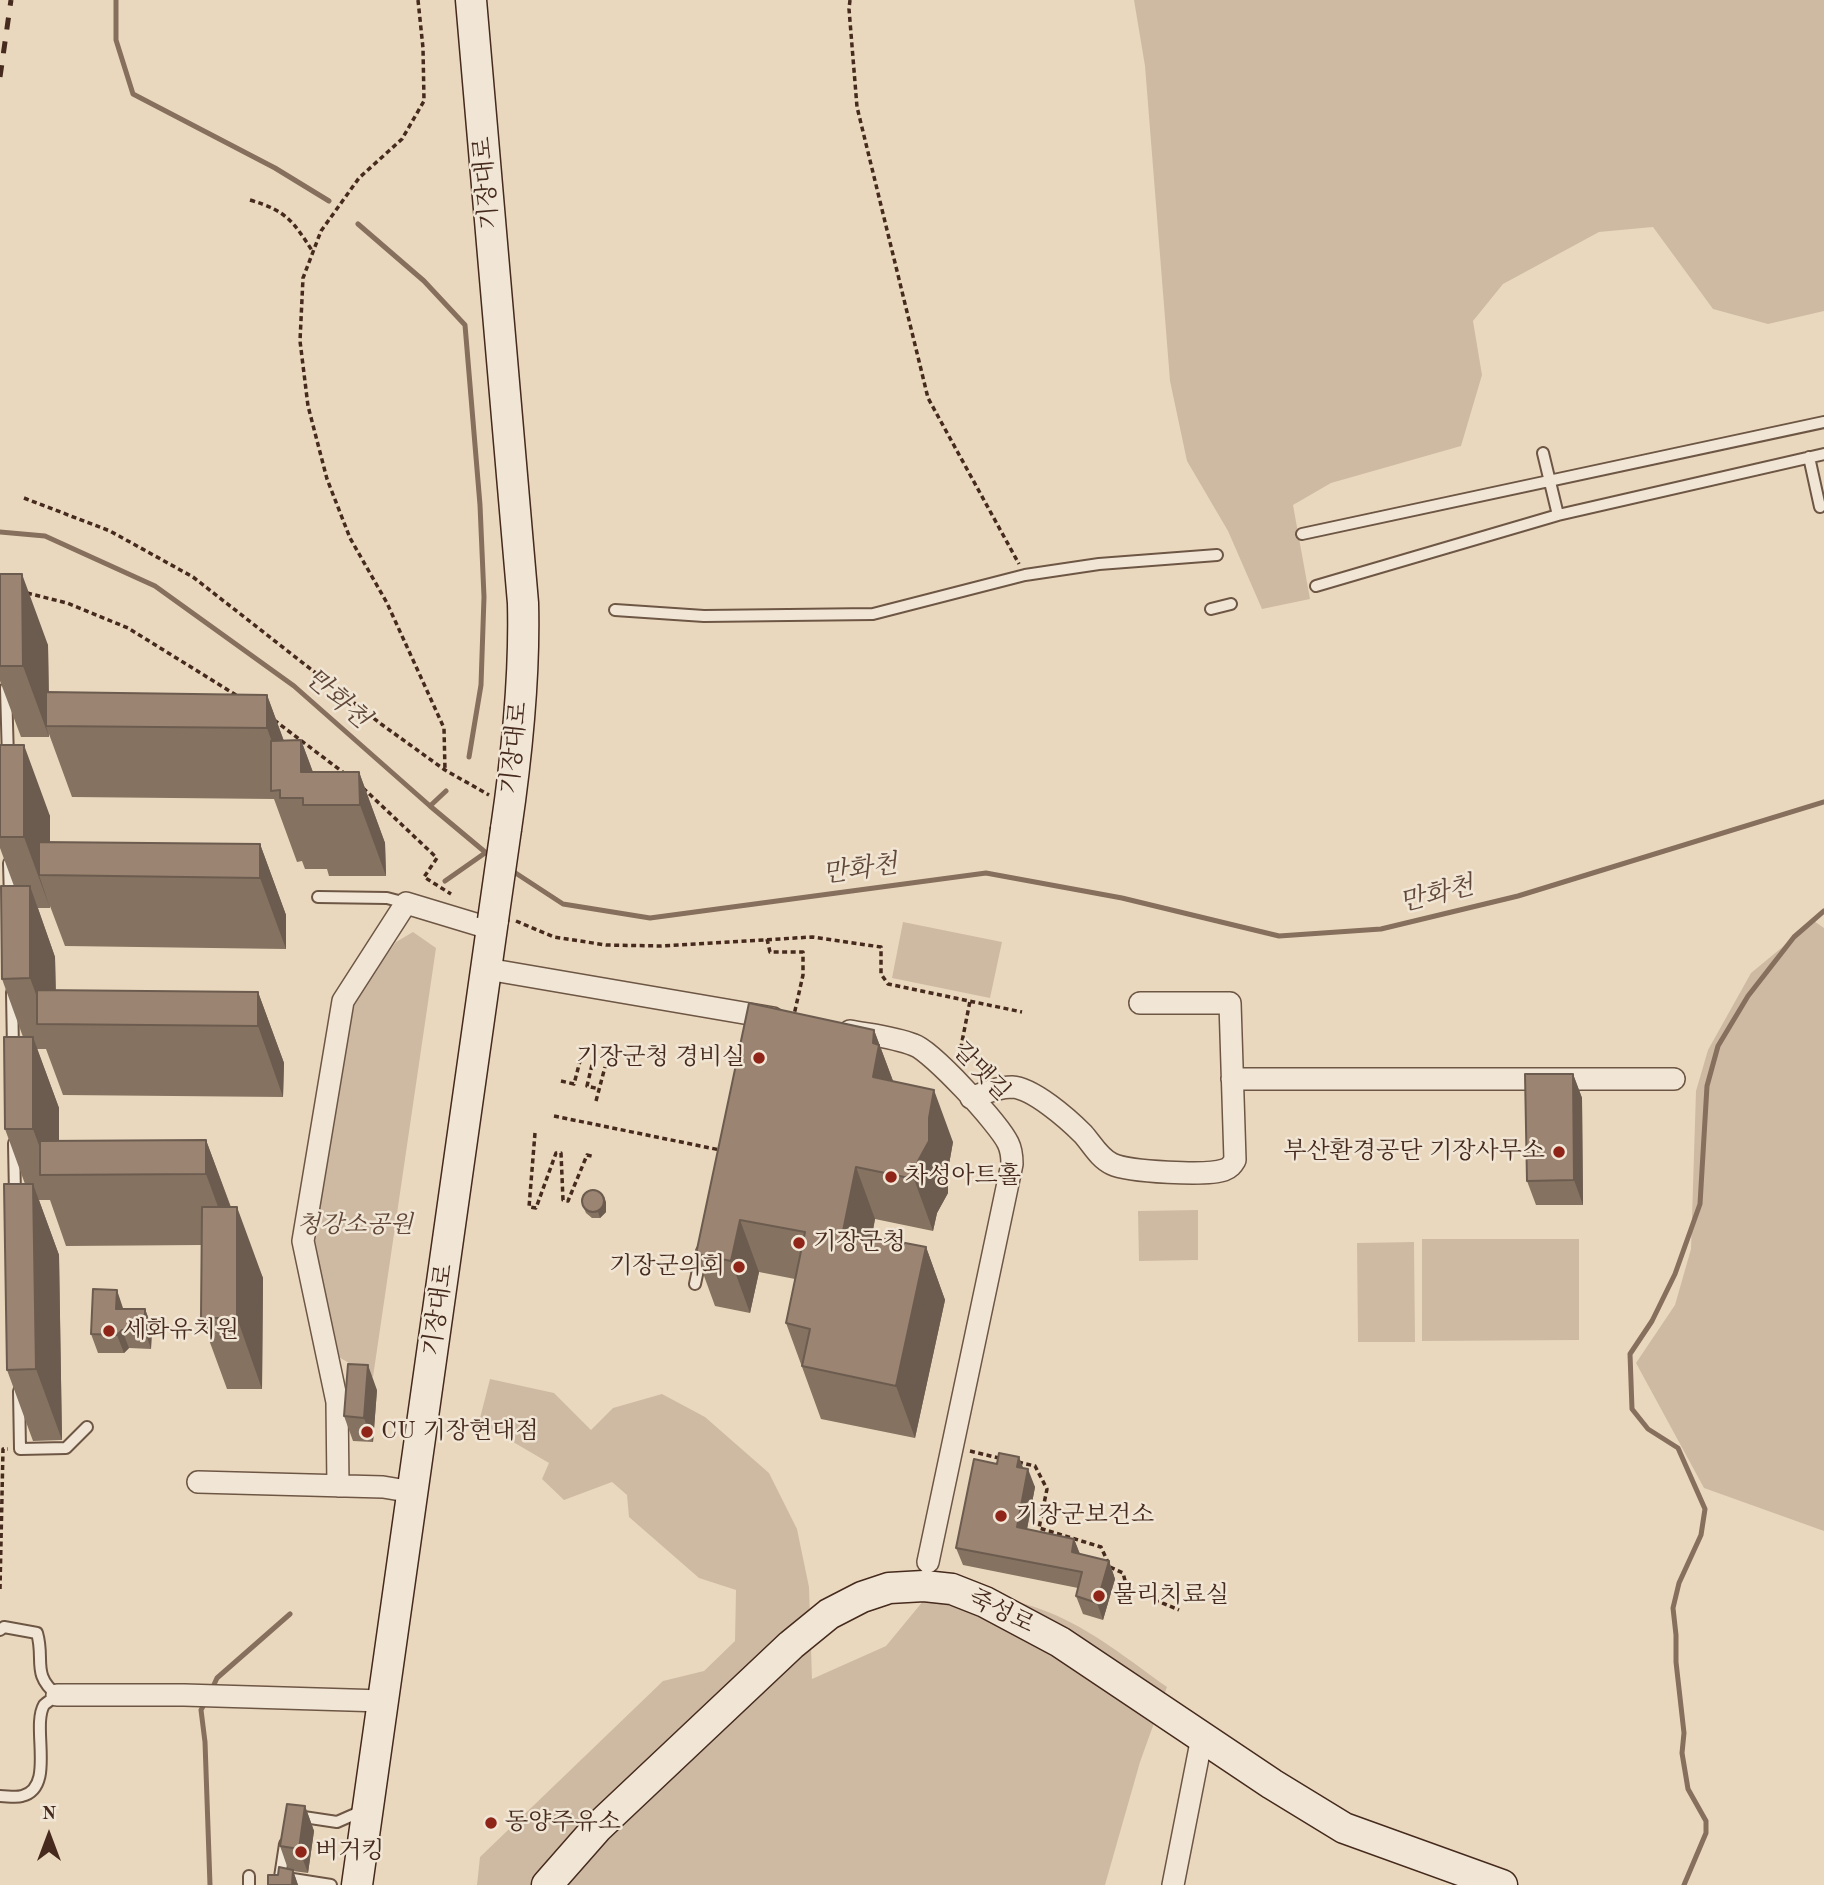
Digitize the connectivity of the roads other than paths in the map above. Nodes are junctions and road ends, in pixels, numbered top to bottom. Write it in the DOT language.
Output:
graph roads {
  1 [pos="471,0"];
  2 [pos="1824,422"];
  3 [pos="1543,453"];
  4 [pos="1824,454"];
  5 [pos="1809,457"];
  6 [pos="1549,482"];
  7 [pos="1819,507"];
  8 [pos="1558,515"];
  9 [pos="1302,534"];
  10 [pos="1217,555"];
  11 [pos="1316,586"];
  12 [pos="1231,604"];
  13 [pos="1211,609"];
  14 [pos="615,610"];
  15 [pos="6,676"];
  16 [pos="8,772"];
  17 [pos="9,855"];
  18 [pos="318,897"];
  19 [pos="406,904"];
  20 [pos="10,910"];
  21 [pos="493,924"];
  22 [pos="487,969"];
  23 [pos="12,979"];
  24 [pos="1140,1003"];
  25 [pos="793,1021"];
  26 [pos="831,1028"];
  27 [pos="13,1062"];
  28 [pos="1232,1079"];
  29 [pos="1674,1079"];
  30 [pos="971,1098"];
  31 [pos="14,1131"];
  32 [pos="16,1214"];
  33 [pos="703,1244"];
  34 [pos="695,1284"];
  35 [pos="19,1380"];
  36 [pos="87,1427"];
  37 [pos="198,1482"];
  38 [pos="338,1486"];
  39 [pos="413,1492"];
  40 [pos="928,1562"];
  41 [pos="0,1630"];
  42 [pos="57,1695"];
  43 [pos="383,1701"];
  44 [pos="1202,1737"];
  45 [pos="0,1796"];
  46 [pos="368,1808"];
  47 [pos="331,1885"];
  48 [pos="357,1885"];
  49 [pos="547,1885"];
  50 [pos="1173,1885"];
  51 [pos="1502,1885"];
  1 -- 21 [label="main road, 기장대로, bridge"];
  2 -- 6 [label="lane"];
  3 -- 6 [label="lane"];
  4 -- 5 [label="lane"];
  5 -- 7 [label="lane"];
  5 -- 8 [label="lane"];
  6 -- 8 [label="lane"];
  6 -- 9 [label="lane"];
  8 -- 11 [label="lane"];
  10 -- 14 [label="lane"];
  12 -- 13 [label="lane"];
  15 -- 16 [label="lane"];
  17 -- 20 [label="lane"];
  18 -- 19 [label="lane"];
  19 -- 21 [label="street"];
  19 -- 38 [label="street"];
  21 -- 22 [label="main road, 기장대로"];
  22 -- 25 [label="street"];
  22 -- 39 [label="main road, 기장대로"];
  23 -- 27 [label="lane"];
  24 -- 28 [label="street"];
  26 -- 30 [label="street, 갈맷길"];
  28 -- 29 [label="street"];
  28 -- 30 [label="street"];
  30 -- 40 [label="street, 갈맷길"];
  31 -- 32 [label="lane"];
  33 -- 34 [label="lane"];
  35 -- 36 [label="lane"];
  37 -- 38 [label="street"];
  38 -- 39 [label="street"];
  39 -- 43 [label="main road, 기장대로"];
  41 -- 42 [label="lane"];
  42 -- 43 [label="street"];
  42 -- 45 [label="lane"];
  43 -- 46 [label="main road, 기장대로"];
  44 -- 49 [label="main road, 죽성로"];
  44 -- 50 [label="street"];
  44 -- 51 [label="main road, 죽성로"];
  46 -- 47 [label="lane"];
  46 -- 48 [label="main road, 기장대로"];
}
